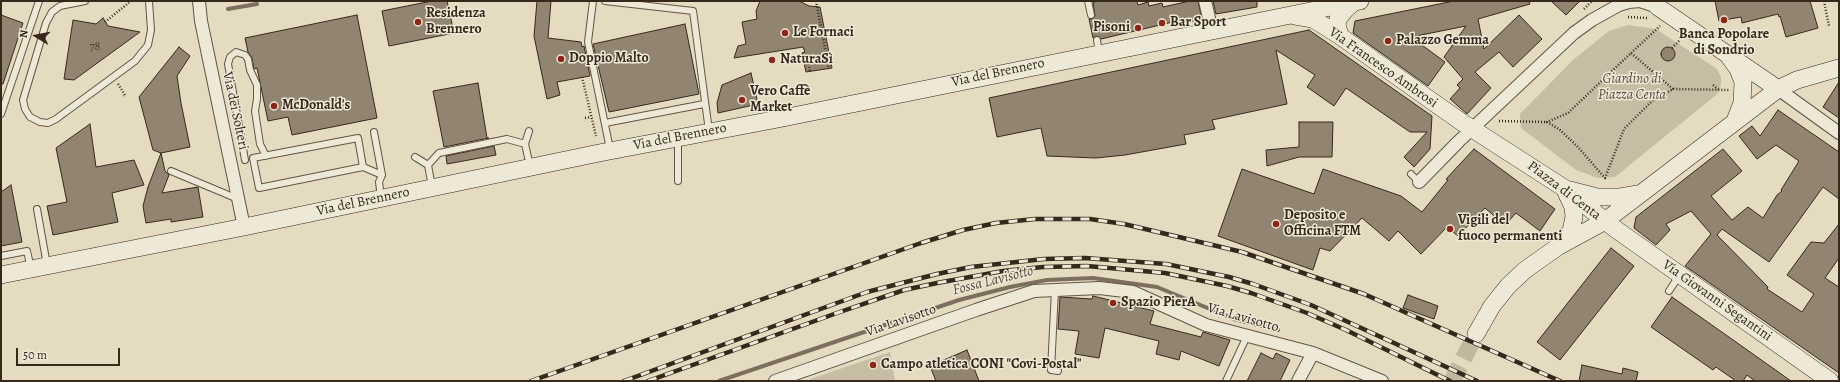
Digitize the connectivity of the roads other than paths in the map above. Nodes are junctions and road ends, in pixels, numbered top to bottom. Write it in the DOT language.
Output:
graph roads {
  1 [pos="39,1"];
  2 [pos="85,1"];
  3 [pos="148,1"];
  4 [pos="199,1"];
  5 [pos="593,1"];
  6 [pos="605,1"];
  7 [pos="1088,1"];
  8 [pos="1205,1"];
  9 [pos="1357,2"];
  10 [pos="1655,12"];
  11 [pos="1091,14"];
  12 [pos="1290,15"];
  13 [pos="1212,31"];
  14 [pos="1340,36"];
  15 [pos="1722,50"];
  16 [pos="1839,68"];
  17 [pos="1778,89"];
  18 [pos="704,104"];
  19 [pos="1,114"];
  20 [pos="1735,121"];
  21 [pos="605,123"];
  22 [pos="1473,129"];
  23 [pos="529,131"];
  24 [pos="709,131"];
  25 [pos="374,132"];
  26 [pos="1839,133"];
  27 [pos="678,137"];
  28 [pos="525,144"];
  29 [pos="605,152"];
  30 [pos="266,156"];
  31 [pos="415,157"];
  32 [pos="253,158"];
  33 [pos="245,160"];
  34 [pos="230,162"];
  35 [pos="428,165"];
  36 [pos="363,167"];
  37 [pos="530,167"];
  38 [pos="172,171"];
  39 [pos="382,175"];
  40 [pos="1415,178"];
  41 [pos="678,181"];
  42 [pos="432,187"];
  43 [pos="1564,188"];
  44 [pos="1640,194"];
  45 [pos="380,198"];
  46 [pos="238,200"];
  47 [pos="37,209"];
  48 [pos="1604,221"];
  49 [pos="244,227"];
  50 [pos="1560,246"];
  51 [pos="1,256"];
  52 [pos="47,265"];
  53 [pos="31,268"];
  54 [pos="1,274"];
  55 [pos="1680,275"];
  56 [pos="1054,290"];
  57 [pos="1669,291"];
  58 [pos="1476,334"];
  59 [pos="1247,336"];
  60 [pos="1313,353"];
  61 [pos="1058,371"];
  62 [pos="775,381"];
  63 [pos="1226,381"];
  64 [pos="1298,381"];
  65 [pos="1382,381"];
  66 [pos="1830,381"];
  1 -- 19 [label="lane"];
  2 -- 3 [label="lane"];
  4 -- 34 [label="street, Via dei Solteri"];
  5 -- 21 [label="lane"];
  6 -- 18 [label="lane"];
  7 -- 11 [label="lane"];
  8 -- 13 [label="street"];
  9 -- 12 [label="main road, Via del Brennero"];
  9 -- 14 [label="main road"];
  10 -- 15 [label="main road"];
  10 -- 22 [label="street"];
  12 -- 13 [label="main road, Via del Brennero"];
  12 -- 14 [label="main road, Via Francesco Ambrosi"];
  13 -- 24 [label="main road, Via del Brennero"];
  14 -- 22 [label="main road, Via Francesco Ambrosi"];
  15 -- 17 [label="main road"];
  15 -- 20 [label="main road"];
  16 -- 17 [label="main road, Piazza di Centa"];
  17 -- 20 [label="main road, Piazza di Centa"];
  17 -- 26 [label="street"];
  18 -- 21 [label="lane"];
  18 -- 24 [label="lane"];
  20 -- 44 [label="main road, Piazza di Centa"];
  21 -- 29 [label="lane"];
  22 -- 40 [label="street"];
  22 -- 43 [label="main road, Piazza di Centa"];
  23 -- 28 [label="lane"];
  24 -- 27 [label="main road, Via del Brennero"];
  25 -- 39 [label="lane"];
  27 -- 29 [label="main road, Via del Brennero"];
  27 -- 41 [label="lane"];
  28 -- 35 [label="lane"];
  28 -- 37 [label="lane"];
  29 -- 37 [label="main road, Via del Brennero"];
  30 -- 32 [label="lane"];
  30 -- 33 [label="lane"];
  30 -- 36 [label="lane"];
  31 -- 35 [label="lane"];
  32 -- 33 [label="lane"];
  32 -- 36 [label="lane"];
  33 -- 34 [label="lane"];
  34 -- 46 [label="street, Via dei Solteri"];
  35 -- 42 [label="lane"];
  36 -- 39 [label="lane"];
  37 -- 42 [label="main road, Via del Brennero"];
  38 -- 46 [label="lane"];
  39 -- 45 [label="lane"];
  42 -- 45 [label="main road, Via del Brennero"];
  43 -- 44 [label="main road"];
  43 -- 48 [label="main road, Piazza di Centa"];
  43 -- 50 [label="main road"];
  44 -- 48 [label="main road, Piazza di Centa"];
  45 -- 49 [label="main road, Via del Brennero"];
  46 -- 49 [label="street, Via dei Solteri"];
  47 -- 52 [label="lane"];
  48 -- 50 [label="main road"];
  48 -- 55 [label="main road, Via Giovanni Segantini"];
  49 -- 52 [label="main road, Via del Brennero"];
  50 -- 58 [label="main road"];
  51 -- 53 [label="lane"];
  52 -- 53 [label="main road, Via del Brennero"];
  53 -- 54 [label="main road, Via del Brennero"];
  55 -- 57 [label="lane"];
  55 -- 66 [label="main road, Via Giovanni Segantini"];
  56 -- 59 [label="street, Via Lavisotto"];
  56 -- 61 [label="lane"];
  56 -- 62 [label="street, Via Lavisotto"];
  59 -- 60 [label="street, Via Lavisotto"];
  59 -- 63 [label="lane"];
  60 -- 64 [label="street"];
  60 -- 65 [label="street, Via Lavisotto"];
}
